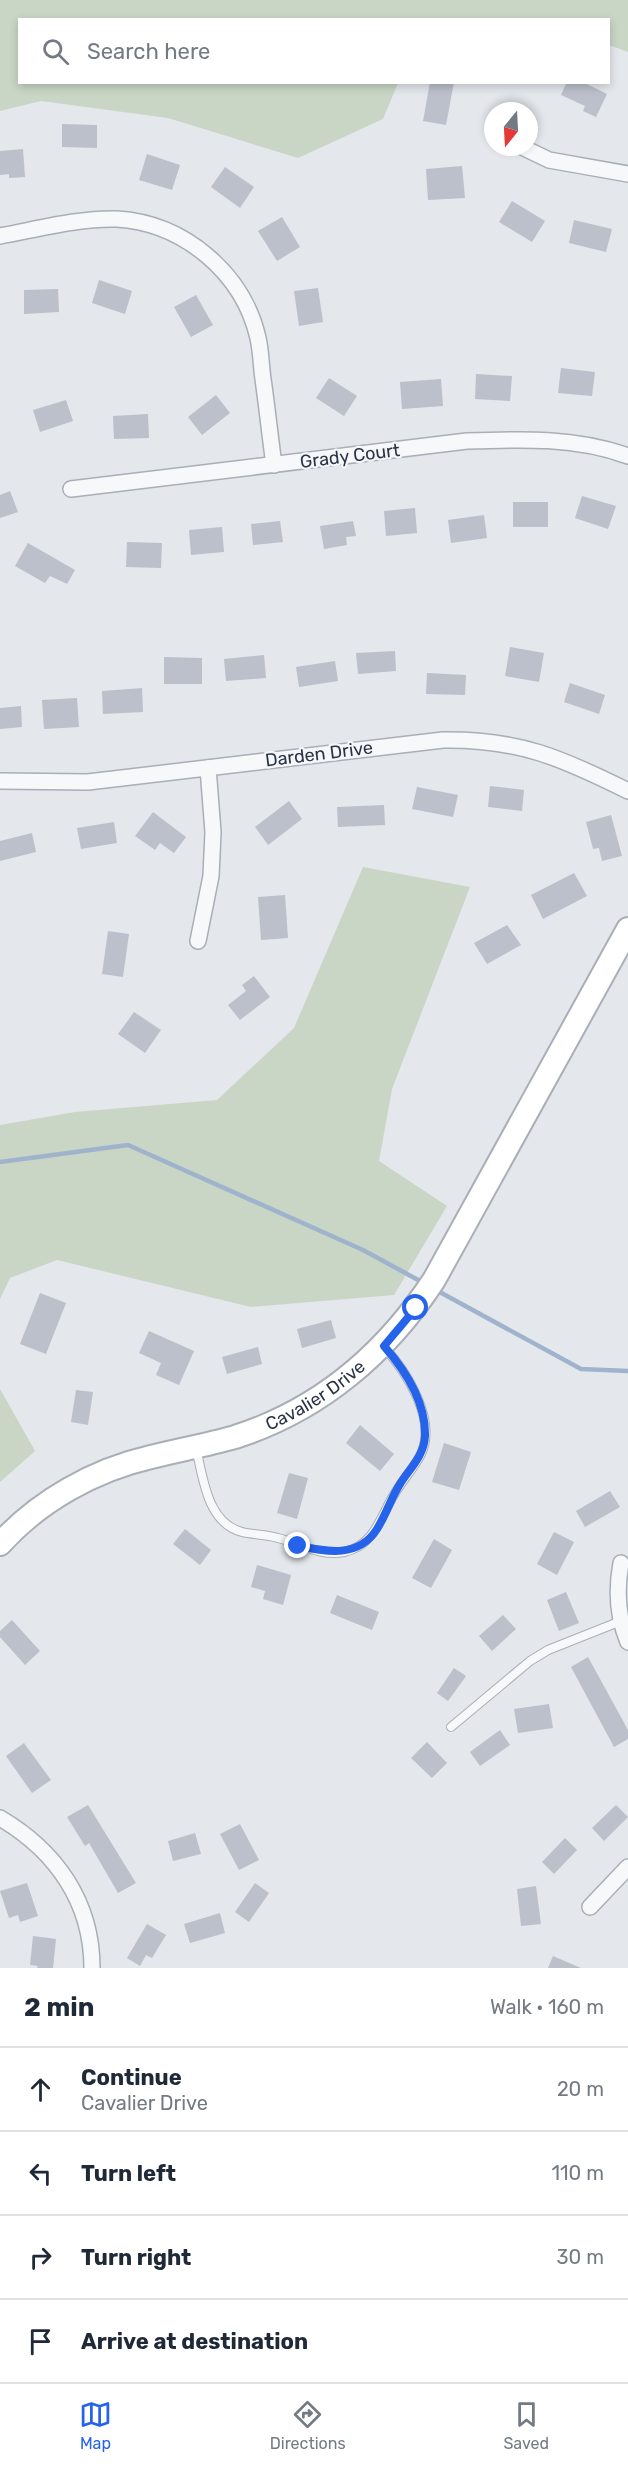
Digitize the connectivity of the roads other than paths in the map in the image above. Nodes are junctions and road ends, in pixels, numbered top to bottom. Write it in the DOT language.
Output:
graph roads {
  1 [pos="538,155"];
  2 [pos="628,174"];
  3 [pos="0,236"];
  4 [pos="628,456"];
  5 [pos="274,465"];
  6 [pos="71,489"];
  7 [pos="208,768"];
  8 [pos="0,781"];
  9 [pos="628,791"];
  10 [pos="628,929"];
  11 [pos="198,941"];
  12 [pos="384,1346"];
  13 [pos="196,1448"];
  14 [pos="0,1544"];
  15 [pos="621,1563"];
  16 [pos="621,1621"];
  17 [pos="628,1642"];
  18 [pos="451,1727"];
  19 [pos="0,1818"];
  20 [pos="628,1867"];
  21 [pos="590,1907"];
  22 [pos="92,1968"];
  1 -- 2 [label="street"];
  3 -- 5 [label="street"];
  4 -- 5 [label="street, Grady Court"];
  5 -- 6 [label="street, Grady Court"];
  7 -- 8 [label="street, Darden Drive"];
  7 -- 9 [label="street, Darden Drive"];
  7 -- 11 [label="street"];
  10 -- 12 [label="street, Cavalier Drive"];
  12 -- 13 [label="street, Cavalier Drive"];
  12 -- 13 [label="lane"];
  13 -- 14 [label="street, Cavalier Drive"];
  15 -- 16 [label="street"];
  16 -- 17 [label="street"];
  16 -- 18 [label="lane"];
  19 -- 22 [label="street"];
  20 -- 21 [label="street"];
}
